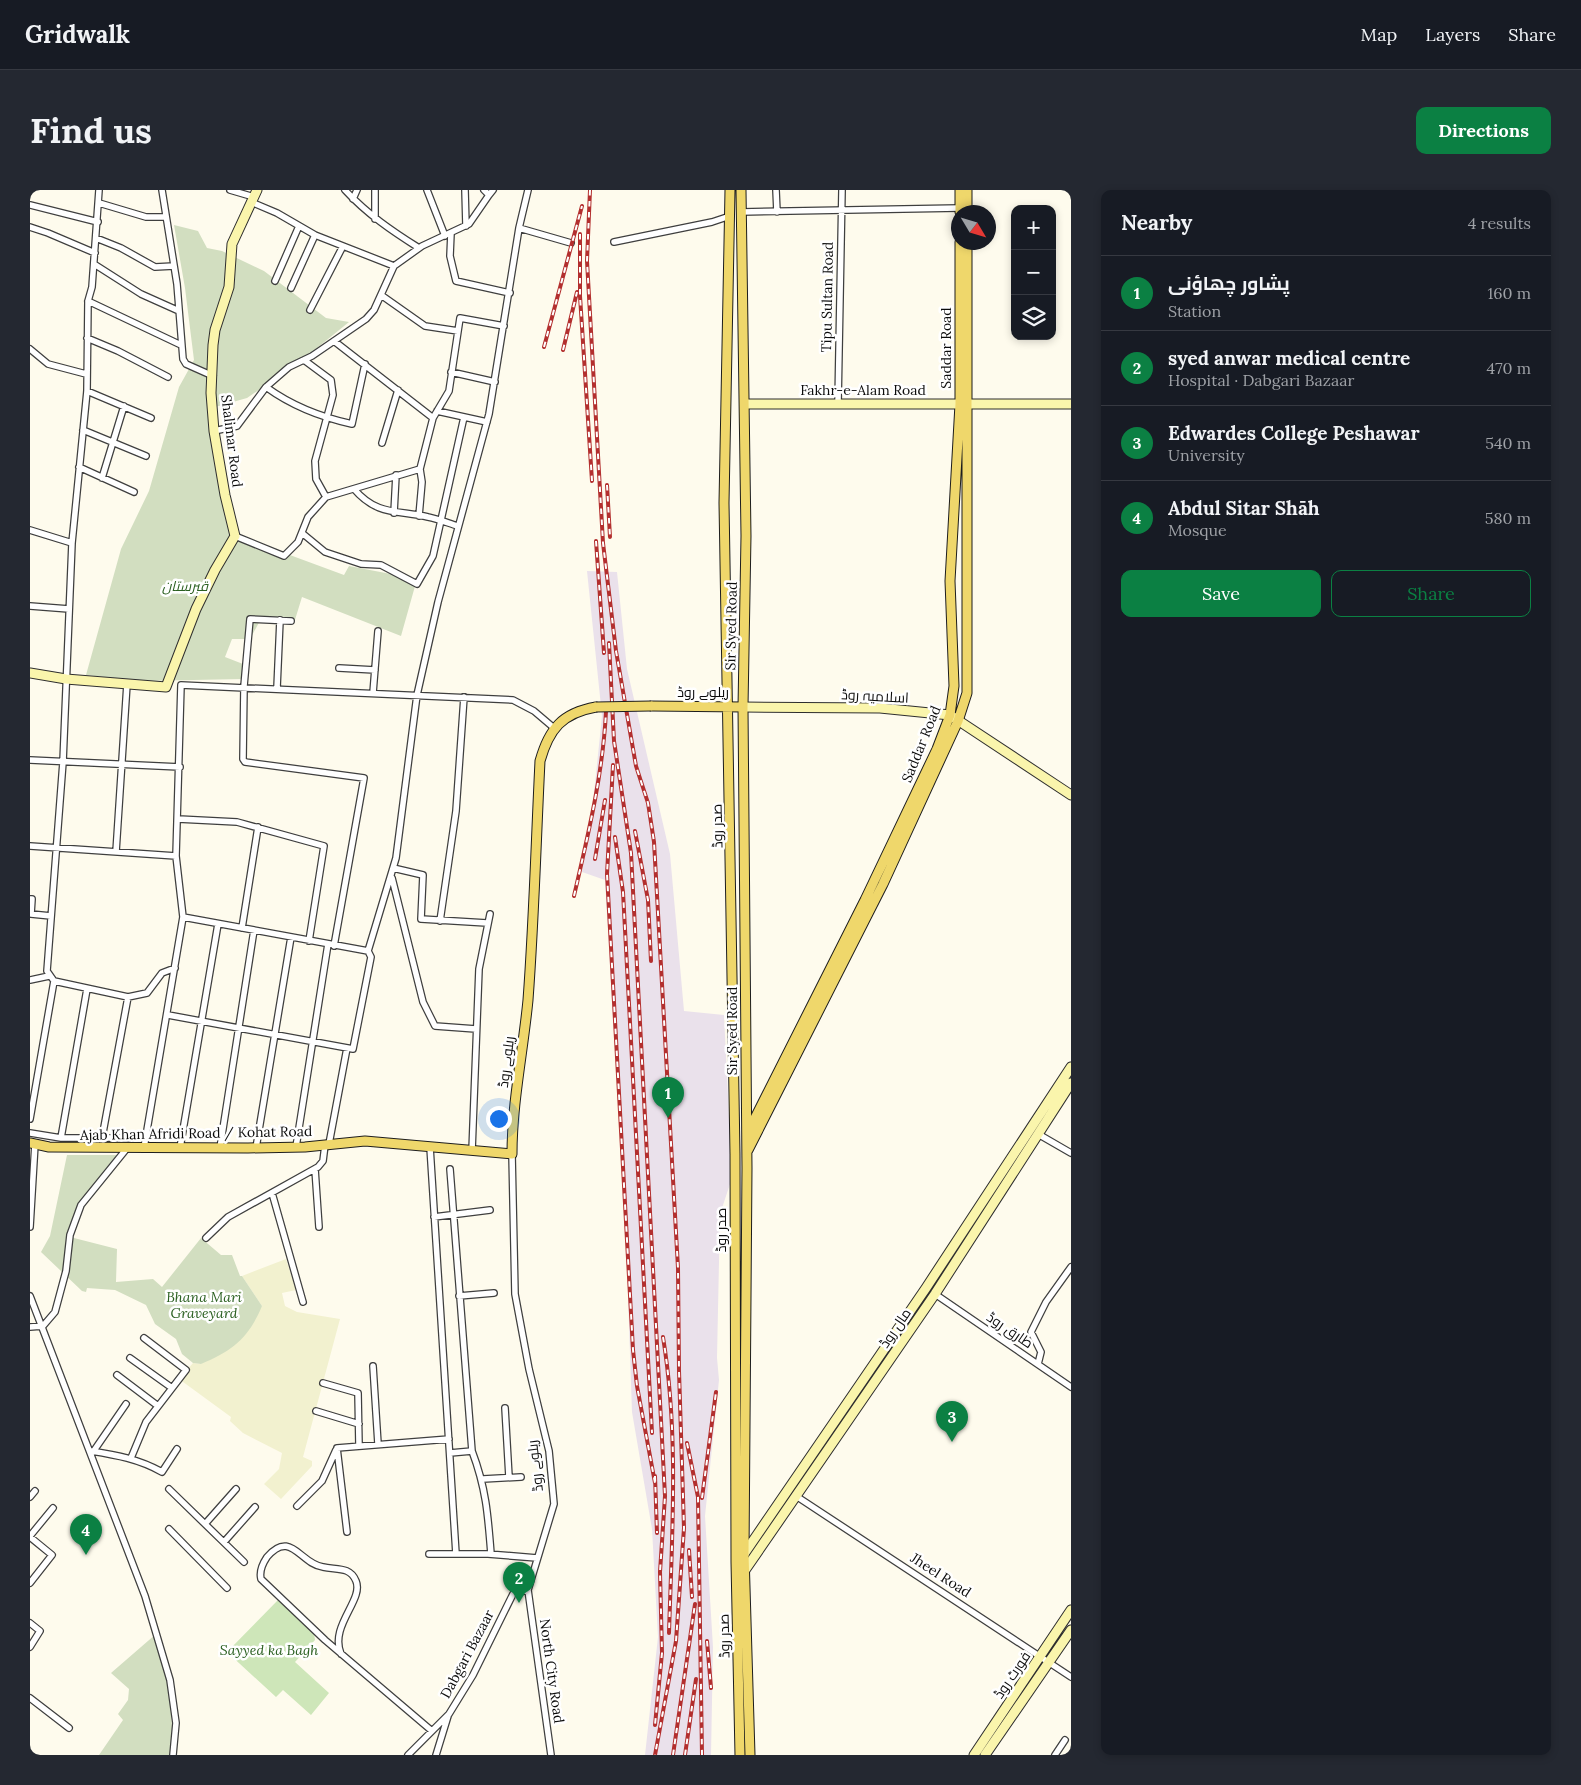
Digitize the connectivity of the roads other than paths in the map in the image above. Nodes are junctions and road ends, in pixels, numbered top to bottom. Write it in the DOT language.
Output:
graph roads {
  1 [pos="99,190"];
  2 [pos="162,190"];
  3 [pos="230,190"];
  4 [pos="345,190"];
  5 [pos="357,190"];
  6 [pos="375,190"];
  7 [pos="426,190"];
  8 [pos="465,190"];
  9 [pos="484,190"];
  10 [pos="528,190"];
  11 [pos="730,190"];
  12 [pos="741,190"];
  13 [pos="776,190"];
  14 [pos="842,190"];
  15 [pos="960,190"];
  16 [pos="967,190"];
  17 [pos="491,193"];
  18 [pos="254,196"];
  19 [pos="353,199"];
  20 [pos="99,203"];
  21 [pos="30,205"];
  22 [pos="961,205"];
  23 [pos="963,205"];
  24 [pos="842,210"];
  25 [pos="951,211"];
  26 [pos="741,212"];
  27 [pos="776,212"];
  28 [pos="730,216"];
  29 [pos="165,217"];
  30 [pos="375,219"];
  31 [pos="98,222"];
  32 [pos="299,226"];
  33 [pos="466,226"];
  34 [pos="30,228"];
  35 [pos="519,228"];
  36 [pos="448,234"];
  37 [pos="315,235"];
  38 [pos="96,238"];
  39 [pos="614,242"];
  40 [pos="571,243"];
  41 [pos="343,246"];
  42 [pos="419,248"];
  43 [pos="960,250"];
  44 [pos="967,250"];
  45 [pos="95,254"];
  46 [pos="94,264"];
  47 [pos="174,266"];
  48 [pos="394,266"];
  49 [pos="275,281"];
  50 [pos="291,288"];
  51 [pos="510,293"];
  52 [pos="381,295"];
  53 [pos="88,301"];
  54 [pos="310,310"];
  55 [pos="180,311"];
  56 [pos="504,326"];
  57 [pos="458,331"];
  58 [pos="87,338"];
  59 [pos="334,341"];
  60 [pos="182,345"];
  61 [pos="30,349"];
  62 [pos="304,360"];
  63 [pos="365,364"];
  64 [pos="451,372"];
  65 [pos="86,374"];
  66 [pos="213,376"];
  67 [pos="168,377"];
  68 [pos="494,382"];
  69 [pos="266,387"];
  70 [pos="398,390"];
  71 [pos="87,391"];
  72 [pos="964,403"];
  73 [pos="746,404"];
  74 [pos="838,404"];
  75 [pos="1071,404"];
  76 [pos="124,406"];
  77 [pos="437,410"];
  78 [pos="464,417"];
  79 [pos="151,418"];
  80 [pos="433,418"];
  81 [pos="327,419"];
  82 [pos="486,422"];
  83 [pos="83,430"];
  84 [pos="214,431"];
  85 [pos="113,443"];
  86 [pos="382,443"];
  87 [pos="146,456"];
  88 [pos="79,467"];
  89 [pos="420,469"];
  90 [pos="396,475"];
  91 [pos="102,478"];
  92 [pos="354,489"];
  93 [pos="134,492"];
  94 [pos="326,497"];
  95 [pos="394,512"];
  96 [pos="419,516"];
  97 [pos="442,521"];
  98 [pos="458,526"];
  99 [pos="30,530"];
  100 [pos="302,534"];
  101 [pos="235,536"];
  102 [pos="72,543"];
  103 [pos="30,606"];
  104 [pos="69,609"];
  105 [pos="280,620"];
  106 [pos="291,620"];
  107 [pos="378,631"];
  108 [pos="339,668"];
  109 [pos="375,670"];
  110 [pos="30,673"];
  111 [pos="66,679"];
  112 [pos="127,684"];
  113 [pos="244,686"];
  114 [pos="277,688"];
  115 [pos="374,693"];
  116 [pos="417,695"];
  117 [pos="464,697"];
  118 [pos="729,706"];
  119 [pos="743,706"];
  120 [pos="950,715"];
  121 [pos="958,722"];
  122 [pos="554,728"];
  123 [pos="30,760"];
  124 [pos="63,762"];
  125 [pos="123,765"];
  126 [pos="180,767"];
  127 [pos="1071,795"];
  128 [pos="178,818"];
  129 [pos="258,827"];
  130 [pos="30,846"];
  131 [pos="56,849"];
  132 [pos="116,852"];
  133 [pos="176,856"];
  134 [pos="393,868"];
  135 [pos="391,876"];
  136 [pos="30,899"];
  137 [pos="490,914"];
  138 [pos="51,916"];
  139 [pos="183,917"];
  140 [pos="440,920"];
  141 [pos="487,923"];
  142 [pos="218,924"];
  143 [pos="242,928"];
  144 [pos="254,930"];
  145 [pos="291,938"];
  146 [pos="309,941"];
  147 [pos="331,945"];
  148 [pos="368,951"];
  149 [pos="175,968"];
  150 [pos="49,976"];
  151 [pos="30,980"];
  152 [pos="54,981"];
  153 [pos="87,989"];
  154 [pos="128,997"];
  155 [pos="168,1015"];
  156 [pos="201,1021"];
  157 [pos="238,1028"];
  158 [pos="476,1028"];
  159 [pos="275,1035"];
  160 [pos="313,1042"];
  161 [pos="347,1048"];
  162 [pos="1071,1067"];
  163 [pos="1071,1083"];
  164 [pos="777,1084"];
  165 [pos="30,1119"];
  166 [pos="30,1133"];
  167 [pos="746,1134"];
  168 [pos="1038,1134"];
  169 [pos="61,1138"];
  170 [pos="102,1138"];
  171 [pos="131,1138"];
  172 [pos="33,1144"];
  173 [pos="327,1144"];
  174 [pos="128,1147"];
  175 [pos="296,1147"];
  176 [pos="430,1147"];
  177 [pos="144,1148"];
  178 [pos="180,1148"];
  179 [pos="220,1148"];
  180 [pos="256,1148"];
  181 [pos="472,1151"];
  182 [pos="747,1152"];
  183 [pos="1071,1153"];
  184 [pos="512,1154"];
  185 [pos="735,1154"];
  186 [pos="315,1169"];
  187 [pos="450,1169"];
  188 [pos="272,1193"];
  189 [pos="490,1210"];
  190 [pos="453,1215"];
  191 [pos="434,1217"];
  192 [pos="31,1218"];
  193 [pos="319,1227"];
  194 [pos="30,1228"];
  195 [pos="206,1238"];
  196 [pos="1071,1267"];
  197 [pos="926,1288"];
  198 [pos="494,1293"];
  199 [pos="934,1294"];
  200 [pos="30,1296"];
  201 [pos="460,1296"];
  202 [pos="303,1302"];
  203 [pos="43,1326"];
  204 [pos="30,1327"];
  205 [pos="144,1338"];
  206 [pos="130,1358"];
  207 [pos="1038,1364"];
  208 [pos="373,1366"];
  209 [pos="117,1375"];
  210 [pos="323,1382"];
  211 [pos="1071,1387"];
  212 [pos="172,1388"];
  213 [pos="126,1404"];
  214 [pos="158,1406"];
  215 [pos="505,1408"];
  216 [pos="316,1411"];
  217 [pos="359,1424"];
  218 [pos="449,1439"];
  219 [pos="378,1444"];
  220 [pos="360,1446"];
  221 [pos="337,1448"];
  222 [pos="177,1449"];
  223 [pos="472,1451"];
  224 [pos="92,1452"];
  225 [pos="450,1453"];
  226 [pos="131,1458"];
  227 [pos="508,1477"];
  228 [pos="521,1477"];
  229 [pos="483,1479"];
  230 [pos="169,1489"];
  231 [pos="236,1489"];
  232 [pos="35,1491"];
  233 [pos="796,1496"];
  234 [pos="30,1497"];
  235 [pos="297,1506"];
  236 [pos="255,1507"];
  237 [pos="53,1508"];
  238 [pos="205,1524"];
  239 [pos="169,1529"];
  240 [pos="347,1532"];
  241 [pos="30,1536"];
  242 [pos="224,1542"];
  243 [pos="429,1554"];
  244 [pos="456,1554"];
  245 [pos="491,1554"];
  246 [pos="744,1554"];
  247 [pos="537,1558"];
  248 [pos="244,1562"];
  249 [pos="740,1570"];
  250 [pos="30,1583"];
  251 [pos="736,1585"];
  252 [pos="227,1588"];
  253 [pos="528,1590"];
  254 [pos="1071,1610"];
  255 [pos="30,1623"];
  256 [pos="1071,1630"];
  257 [pos="30,1647"];
  258 [pos="341,1654"];
  259 [pos="1042,1655"];
  260 [pos="1050,1662"];
  261 [pos="1071,1677"];
  262 [pos="30,1698"];
  263 [pos="449,1714"];
  264 [pos="69,1728"];
  265 [pos="432,1731"];
  266 [pos="1065,1740"];
  267 [pos="174,1755"];
  268 [pos="408,1755"];
  269 [pos="436,1755"];
  270 [pos="551,1755"];
  271 [pos="740,1755"];
  272 [pos="750,1755"];
  273 [pos="974,1755"];
  274 [pos="984,1755"];
  275 [pos="1055,1755"];
  1 -- 20 [label="street"];
  2 -- 29 [label="street"];
  3 -- 18 [label="street"];
  4 -- 19 [label="street"];
  5 -- 19 [label="street"];
  6 -- 30 [label="street"];
  7 -- 36 [label="street"];
  8 -- 33 [label="street"];
  9 -- 17 [label="street"];
  10 -- 35 [label="street"];
  11 -- 28 [label="main road"];
  12 -- 26 [label="main road, Sir Syed Road"];
  13 -- 27 [label="street"];
  14 -- 24 [label="street, Tipu Sultan Road"];
  15 -- 22 [label="main road"];
  16 -- 23 [label="main road"];
  17 -- 33 [label="street"];
  18 -- 32 [label="street"];
  18 -- 66 [label="street, Shalimar Road"];
  19 -- 30 [label="street"];
  20 -- 29 [label="street"];
  20 -- 31 [label="street"];
  21 -- 31 [label="street"];
  24 -- 25 [label="street"];
  24 -- 27 [label="street"];
  24 -- 74 [label="street, Tipu Sultan Road"];
  26 -- 27 [label="street"];
  26 -- 28 [label="main road"];
  26 -- 73 [label="main road, Sir Syed Road"];
  28 -- 39 [label="street"];
  28 -- 118 [label="main road, صدر روڈ"];
  29 -- 47 [label="street"];
  30 -- 42 [label="street"];
  31 -- 38 [label="street"];
  32 -- 37 [label="street"];
  32 -- 49 [label="street"];
  33 -- 36 [label="street"];
  34 -- 45 [label="street"];
  35 -- 40 [label="street"];
  35 -- 51 [label="street"];
  36 -- 42 [label="street"];
  36 -- 51 [label="street"];
  37 -- 41 [label="street"];
  37 -- 50 [label="street"];
  38 -- 45 [label="street"];
  38 -- 47 [label="street"];
  41 -- 48 [label="street"];
  41 -- 54 [label="street"];
  42 -- 48 [label="street"];
  43 -- 72 [label="main road, Saddar Road"];
  44 -- 72 [label="main road, Saddar Road"];
  45 -- 46 [label="street"];
  46 -- 53 [label="street"];
  46 -- 55 [label="street"];
  47 -- 55 [label="street"];
  48 -- 52 [label="street"];
  51 -- 56 [label="street"];
  52 -- 57 [label="street"];
  52 -- 59 [label="street"];
  53 -- 58 [label="street"];
  53 -- 60 [label="street"];
  55 -- 60 [label="street"];
  56 -- 57 [label="street"];
  56 -- 68 [label="street"];
  57 -- 64 [label="street"];
  58 -- 65 [label="street"];
  58 -- 67 [label="street"];
  59 -- 62 [label="street"];
  59 -- 63 [label="street"];
  60 -- 66 [label="street"];
  61 -- 65 [label="street"];
  62 -- 69 [label="street"];
  62 -- 81 [label="street"];
  63 -- 70 [label="street"];
  63 -- 81 [label="street"];
  64 -- 68 [label="street"];
  64 -- 77 [label="street"];
  65 -- 71 [label="street"];
  66 -- 84 [label="street, Shalimar Road"];
  68 -- 82 [label="street"];
  69 -- 81 [label="street"];
  69 -- 84 [label="street"];
  70 -- 80 [label="street"];
  70 -- 86 [label="street"];
  71 -- 76 [label="street"];
  71 -- 83 [label="street"];
  72 -- 74 [label="street, Fakhr-e-Alam Road"];
  72 -- 75 [label="street, Fakhr-e-Alam Road"];
  72 -- 120 [label="main road, Saddar Road"];
  72 -- 121 [label="main road, Saddar Road"];
  73 -- 74 [label="street, Fakhr-e-Alam Road"];
  73 -- 119 [label="main road, Sir Syed Road"];
  76 -- 79 [label="street"];
  76 -- 85 [label="street"];
  77 -- 78 [label="street"];
  77 -- 80 [label="street"];
  78 -- 82 [label="street"];
  78 -- 97 [label="street"];
  80 -- 89 [label="street"];
  81 -- 94 [label="street"];
  82 -- 98 [label="street"];
  83 -- 85 [label="street"];
  83 -- 88 [label="street"];
  84 -- 101 [label="street, Shalimar Road"];
  85 -- 87 [label="street"];
  85 -- 91 [label="street"];
  88 -- 91 [label="street"];
  88 -- 102 [label="street"];
  89 -- 90 [label="street"];
  89 -- 96 [label="street"];
  90 -- 92 [label="street"];
  90 -- 95 [label="street"];
  91 -- 93 [label="street"];
  92 -- 94 [label="street"];
  92 -- 95 [label="street"];
  94 -- 100 [label="street"];
  95 -- 96 [label="street"];
  96 -- 97 [label="street"];
  97 -- 98 [label="street"];
  97 -- 100 [label="street"];
  98 -- 116 [label="street"];
  99 -- 102 [label="street"];
  100 -- 101 [label="street"];
  101 -- 112 [label="street"];
  102 -- 104 [label="street"];
  103 -- 104 [label="street"];
  104 -- 111 [label="street"];
  105 -- 106 [label="street"];
  105 -- 113 [label="street"];
  105 -- 114 [label="street"];
  107 -- 109 [label="street"];
  108 -- 109 [label="street"];
  109 -- 115 [label="street"];
  110 -- 111 [label="street"];
  111 -- 112 [label="street"];
  111 -- 124 [label="street"];
  112 -- 125 [label="street"];
  113 -- 114 [label="street"];
  113 -- 126 [label="street"];
  113 -- 147 [label="street"];
  114 -- 115 [label="street"];
  115 -- 116 [label="street"];
  116 -- 117 [label="street"];
  116 -- 134 [label="street"];
  117 -- 122 [label="street"];
  117 -- 140 [label="street"];
  118 -- 119 [label="main road, ریلوے روڈ"];
  118 -- 122 [label="main road, ریلوے روڈ, bridge"];
  118 -- 185 [label="main road, صدر روڈ"];
  119 -- 120 [label="street, اسلامیہ روڈ"];
  119 -- 167 [label="main road, Sir Syed Road"];
  120 -- 121 [label="street"];
  120 -- 164 [label="main road, Saddar Road"];
  121 -- 127 [label="street"];
  121 -- 164 [label="main road, Saddar Road"];
  122 -- 184 [label="main road, ریلوے روڈ"];
  123 -- 124 [label="street"];
  124 -- 125 [label="street"];
  124 -- 131 [label="street"];
  125 -- 126 [label="street"];
  125 -- 132 [label="street"];
  126 -- 128 [label="street"];
  128 -- 129 [label="street"];
  128 -- 133 [label="street"];
  129 -- 143 [label="street"];
  129 -- 146 [label="street"];
  130 -- 131 [label="street"];
  131 -- 132 [label="street"];
  131 -- 138 [label="street"];
  132 -- 133 [label="street"];
  133 -- 139 [label="street"];
  134 -- 135 [label="street"];
  134 -- 140 [label="street"];
  135 -- 148 [label="street"];
  135 -- 158 [label="street"];
  136 -- 138 [label="street"];
  137 -- 141 [label="street"];
  138 -- 150 [label="street"];
  139 -- 142 [label="street"];
  139 -- 149 [label="street"];
  140 -- 141 [label="street"];
  141 -- 158 [label="street"];
  142 -- 143 [label="street"];
  142 -- 156 [label="street"];
  143 -- 144 [label="street"];
  144 -- 145 [label="street"];
  144 -- 157 [label="street"];
  145 -- 146 [label="street"];
  145 -- 159 [label="street"];
  146 -- 147 [label="street"];
  147 -- 148 [label="street"];
  147 -- 160 [label="street"];
  148 -- 161 [label="street"];
  149 -- 154 [label="street"];
  149 -- 155 [label="street"];
  150 -- 151 [label="street"];
  150 -- 152 [label="street"];
  152 -- 153 [label="street"];
  152 -- 165 [label="street"];
  153 -- 154 [label="street"];
  153 -- 169 [label="street"];
  154 -- 170 [label="street"];
  155 -- 156 [label="street"];
  155 -- 177 [label="street"];
  156 -- 157 [label="street"];
  156 -- 178 [label="street"];
  157 -- 159 [label="street"];
  157 -- 179 [label="street"];
  158 -- 181 [label="street"];
  159 -- 160 [label="street"];
  159 -- 180 [label="street"];
  160 -- 161 [label="street"];
  160 -- 175 [label="street"];
  161 -- 173 [label="street"];
  162 -- 197 [label="street, مال روڈ"];
  163 -- 168 [label="street, مال روڈ"];
  164 -- 167 [label="main road, Saddar Road"];
  164 -- 182 [label="main road, Saddar Road"];
  166 -- 169 [label="street"];
  167 -- 182 [label="main road, Sir Syed Road"];
  167 -- 185 [label="main road, Saddar Road"];
  168 -- 183 [label="street"];
  168 -- 199 [label="street, مال روڈ"];
  169 -- 170 [label="street"];
  170 -- 171 [label="street"];
  172 -- 174 [label="main road, Ajab Khan Afridi Road / Kohat Road"];
  172 -- 192 [label="street"];
  173 -- 175 [label="main road, Ajab Khan Afridi Road / Kohat Road"];
  173 -- 176 [label="main road, Ajab Khan Afridi Road / Kohat Road"];
  173 -- 186 [label="street"];
  174 -- 177 [label="main road, Ajab Khan Afridi Road / Kohat Road"];
  174 -- 203 [label="street"];
  175 -- 180 [label="main road, Ajab Khan Afridi Road / Kohat Road"];
  176 -- 181 [label="main road, Ajab Khan Afridi Road / Kohat Road"];
  176 -- 191 [label="street"];
  177 -- 178 [label="main road, Ajab Khan Afridi Road / Kohat Road"];
  178 -- 179 [label="main road, Ajab Khan Afridi Road / Kohat Road"];
  179 -- 180 [label="main road, Ajab Khan Afridi Road / Kohat Road"];
  181 -- 184 [label="main road, Ajab Khan Afridi Road / Kohat Road"];
  182 -- 246 [label="main road, صدر روڈ"];
  184 -- 247 [label="street, ریلوے روڈ"];
  185 -- 249 [label="main road, صدر روڈ"];
  186 -- 188 [label="street"];
  186 -- 193 [label="street"];
  187 -- 190 [label="street"];
  188 -- 195 [label="street"];
  188 -- 202 [label="street"];
  189 -- 190 [label="street"];
  190 -- 191 [label="street"];
  190 -- 201 [label="street"];
  191 -- 218 [label="street"];
  192 -- 194 [label="street"];
  196 -- 207 [label="street"];
  197 -- 199 [label="street"];
  197 -- 246 [label="street, مال روڈ"];
  198 -- 201 [label="street"];
  199 -- 207 [label="street, طارق روڈ"];
  199 -- 233 [label="street, مال روڈ"];
  200 -- 203 [label="street"];
  201 -- 223 [label="street"];
  203 -- 204 [label="street"];
  203 -- 224 [label="street"];
  205 -- 212 [label="street"];
  206 -- 212 [label="street"];
  207 -- 211 [label="street, طارق روڈ"];
  208 -- 219 [label="street"];
  209 -- 214 [label="street"];
  210 -- 217 [label="street"];
  212 -- 214 [label="street"];
  213 -- 224 [label="street"];
  214 -- 226 [label="street"];
  215 -- 227 [label="street"];
  216 -- 217 [label="street"];
  217 -- 220 [label="street"];
  218 -- 219 [label="street"];
  218 -- 225 [label="street"];
  219 -- 220 [label="street"];
  220 -- 221 [label="street"];
  221 -- 235 [label="street"];
  221 -- 240 [label="street"];
  222 -- 226 [label="street"];
  223 -- 225 [label="street"];
  223 -- 229 [label="street"];
  224 -- 226 [label="street"];
  224 -- 267 [label="street"];
  225 -- 244 [label="street"];
  227 -- 228 [label="street"];
  227 -- 229 [label="street"];
  229 -- 245 [label="street"];
  230 -- 238 [label="street"];
  231 -- 238 [label="street"];
  232 -- 234 [label="street"];
  233 -- 249 [label="street, مال روڈ"];
  233 -- 259 [label="street, Jheel Road"];
  236 -- 242 [label="street"];
  237 -- 241 [label="street"];
  238 -- 242 [label="street"];
  239 -- 252 [label="street"];
  241 -- 250 [label="street"];
  242 -- 248 [label="street"];
  243 -- 244 [label="street"];
  244 -- 245 [label="street"];
  245 -- 247 [label="street"];
  246 -- 249 [label="main road, صدر روڈ"];
  247 -- 253 [label="street, ریلوے روڈ"];
  249 -- 251 [label="street, مال روڈ"];
  249 -- 272 [label="main road, صدر روڈ"];
  251 -- 271 [label="main road, صدر روڈ"];
  253 -- 263 [label="street, Dabgari Bazaar"];
  253 -- 270 [label="street, North City Road"];
  254 -- 259 [label="street, فورٹ روڈ"];
  255 -- 257 [label="street"];
  256 -- 260 [label="street, فورٹ روڈ"];
  258 -- 258 [label="street"];
  258 -- 265 [label="street"];
  259 -- 260 [label="street, Jheel Road"];
  259 -- 273 [label="street, فورٹ روڈ"];
  260 -- 261 [label="street, Jheel Road"];
  260 -- 274 [label="street, فورٹ روڈ"];
  262 -- 264 [label="street"];
  263 -- 265 [label="street, Dabgari Bazaar"];
  263 -- 269 [label="street"];
  265 -- 268 [label="street, Dabgari Bazaar"];
  266 -- 275 [label="street"];
}
